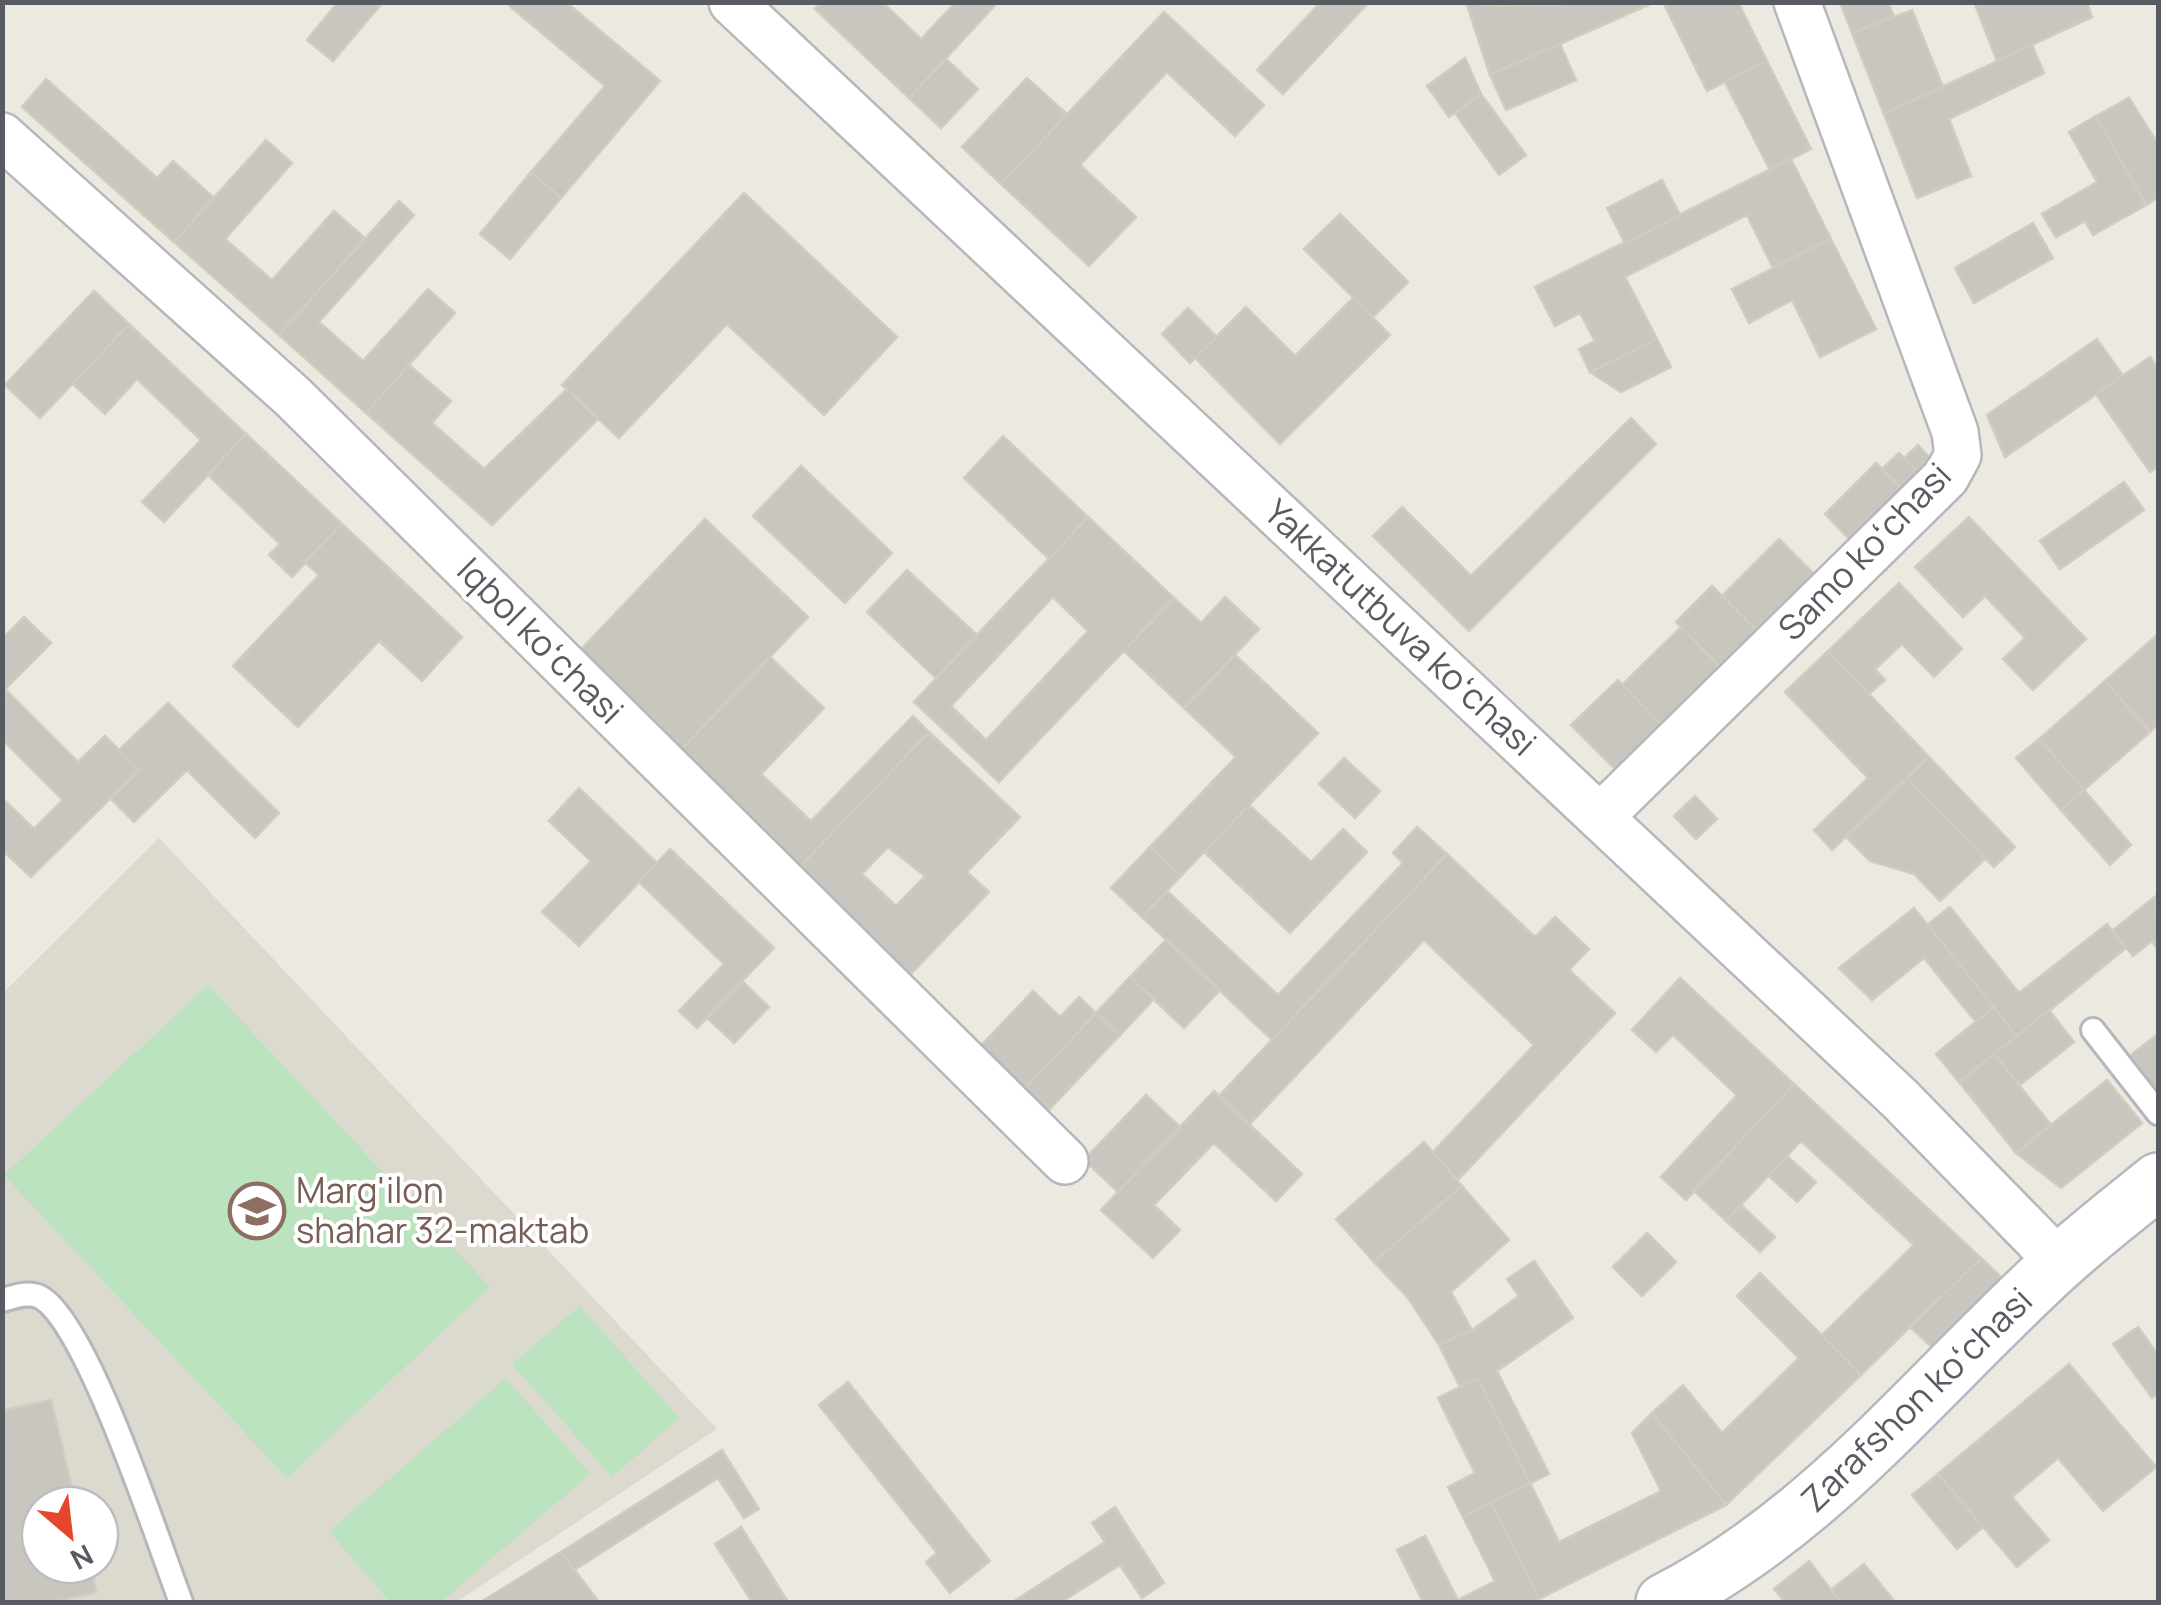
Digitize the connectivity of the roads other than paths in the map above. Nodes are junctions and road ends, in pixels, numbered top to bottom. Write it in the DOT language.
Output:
graph roads {
  1 [pos="732,2"];
  2 [pos="1797,2"];
  3 [pos="2,136"];
  4 [pos="1600,816"];
  5 [pos="2093,1030"];
  6 [pos="2158,1113"];
  7 [pos="1065,1161"];
  8 [pos="2158,1181"];
  9 [pos="2060,1262"];
  10 [pos="2,1300"];
  11 [pos="180,1602"];
  12 [pos="1664,1602"];
  1 -- 4 [label="street, Yakkatutbuva koʻchasi"];
  2 -- 4 [label="street, Samo koʻchasi"];
  3 -- 7 [label="street, Iqbol koʻchasi"];
  4 -- 9 [label="street, Yakkatutbuva koʻchasi"];
  5 -- 6 [label="lane"];
  8 -- 9 [label="main road, Zarafshon koʻchasi"];
  9 -- 12 [label="main road, Zarafshon koʻchasi"];
  10 -- 11 [label="lane"];
}
